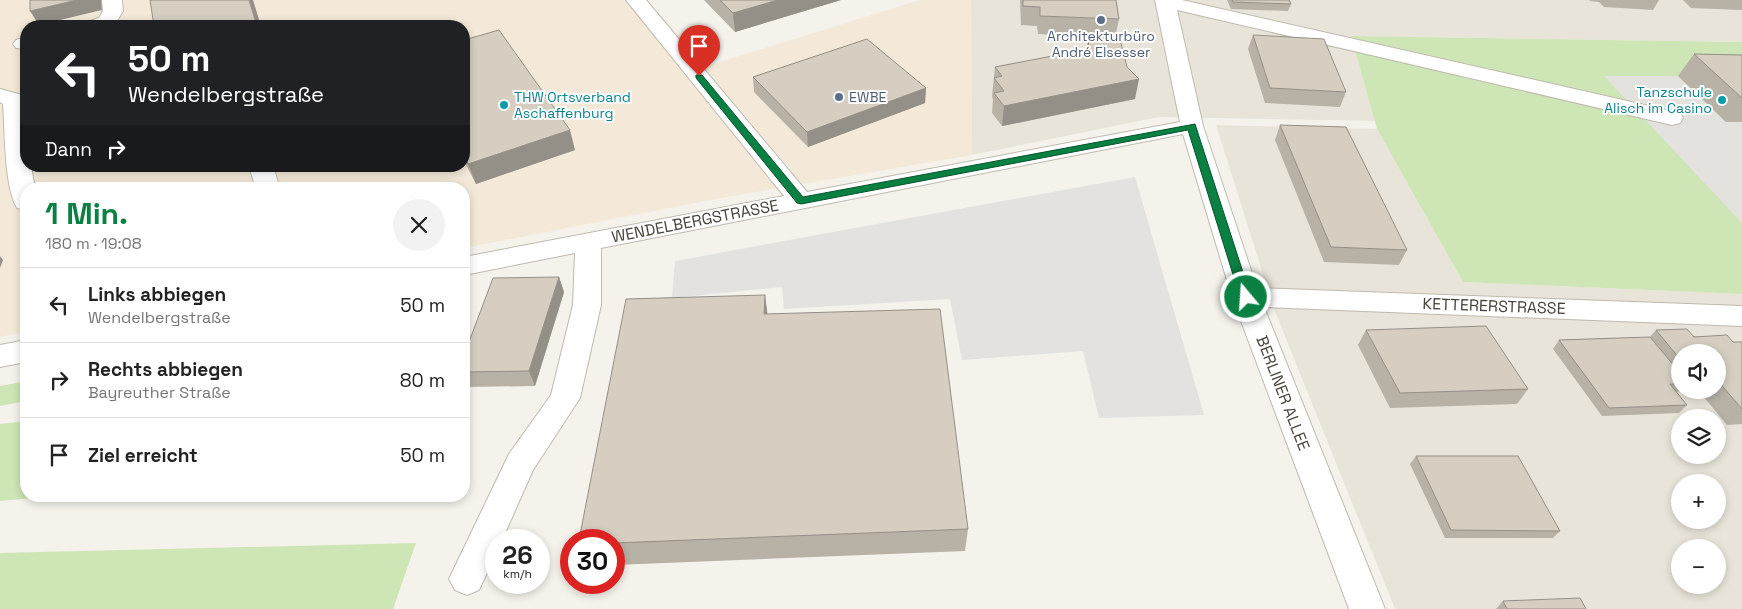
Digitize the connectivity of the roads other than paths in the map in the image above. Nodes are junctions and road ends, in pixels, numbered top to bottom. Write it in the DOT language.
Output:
graph roads {
  1 [pos="112,0"];
  2 [pos="636,0"];
  3 [pos="1166,1"];
  4 [pos="108,20"];
  5 [pos="0,95"];
  6 [pos="1672,118"];
  7 [pos="1192,126"];
  8 [pos="22,182"];
  9 [pos="801,201"];
  10 [pos="588,241"];
  11 [pos="470,265"];
  12 [pos="1246,297"];
  13 [pos="1742,316"];
  14 [pos="20,352"];
  15 [pos="0,356"];
  16 [pos="467,579"];
  17 [pos="1368,609"];
  1 -- 4 [label="street"];
  2 -- 9 [label="street"];
  3 -- 6 [label="street"];
  3 -- 7 [label="street, BERLINER ALLEE"];
  5 -- 8 [label="street"];
  7 -- 9 [label="street, WENDELBERGSTRASSE"];
  7 -- 12 [label="street, BERLINER ALLEE"];
  9 -- 10 [label="street, WENDELBERGSTRASSE"];
  10 -- 11 [label="street, WENDELBERGSTRASSE"];
  10 -- 16 [label="street"];
  12 -- 13 [label="street, KETTERERSTRASSE"];
  12 -- 17 [label="street, BERLINER ALLEE"];
  14 -- 15 [label="street"];
}
